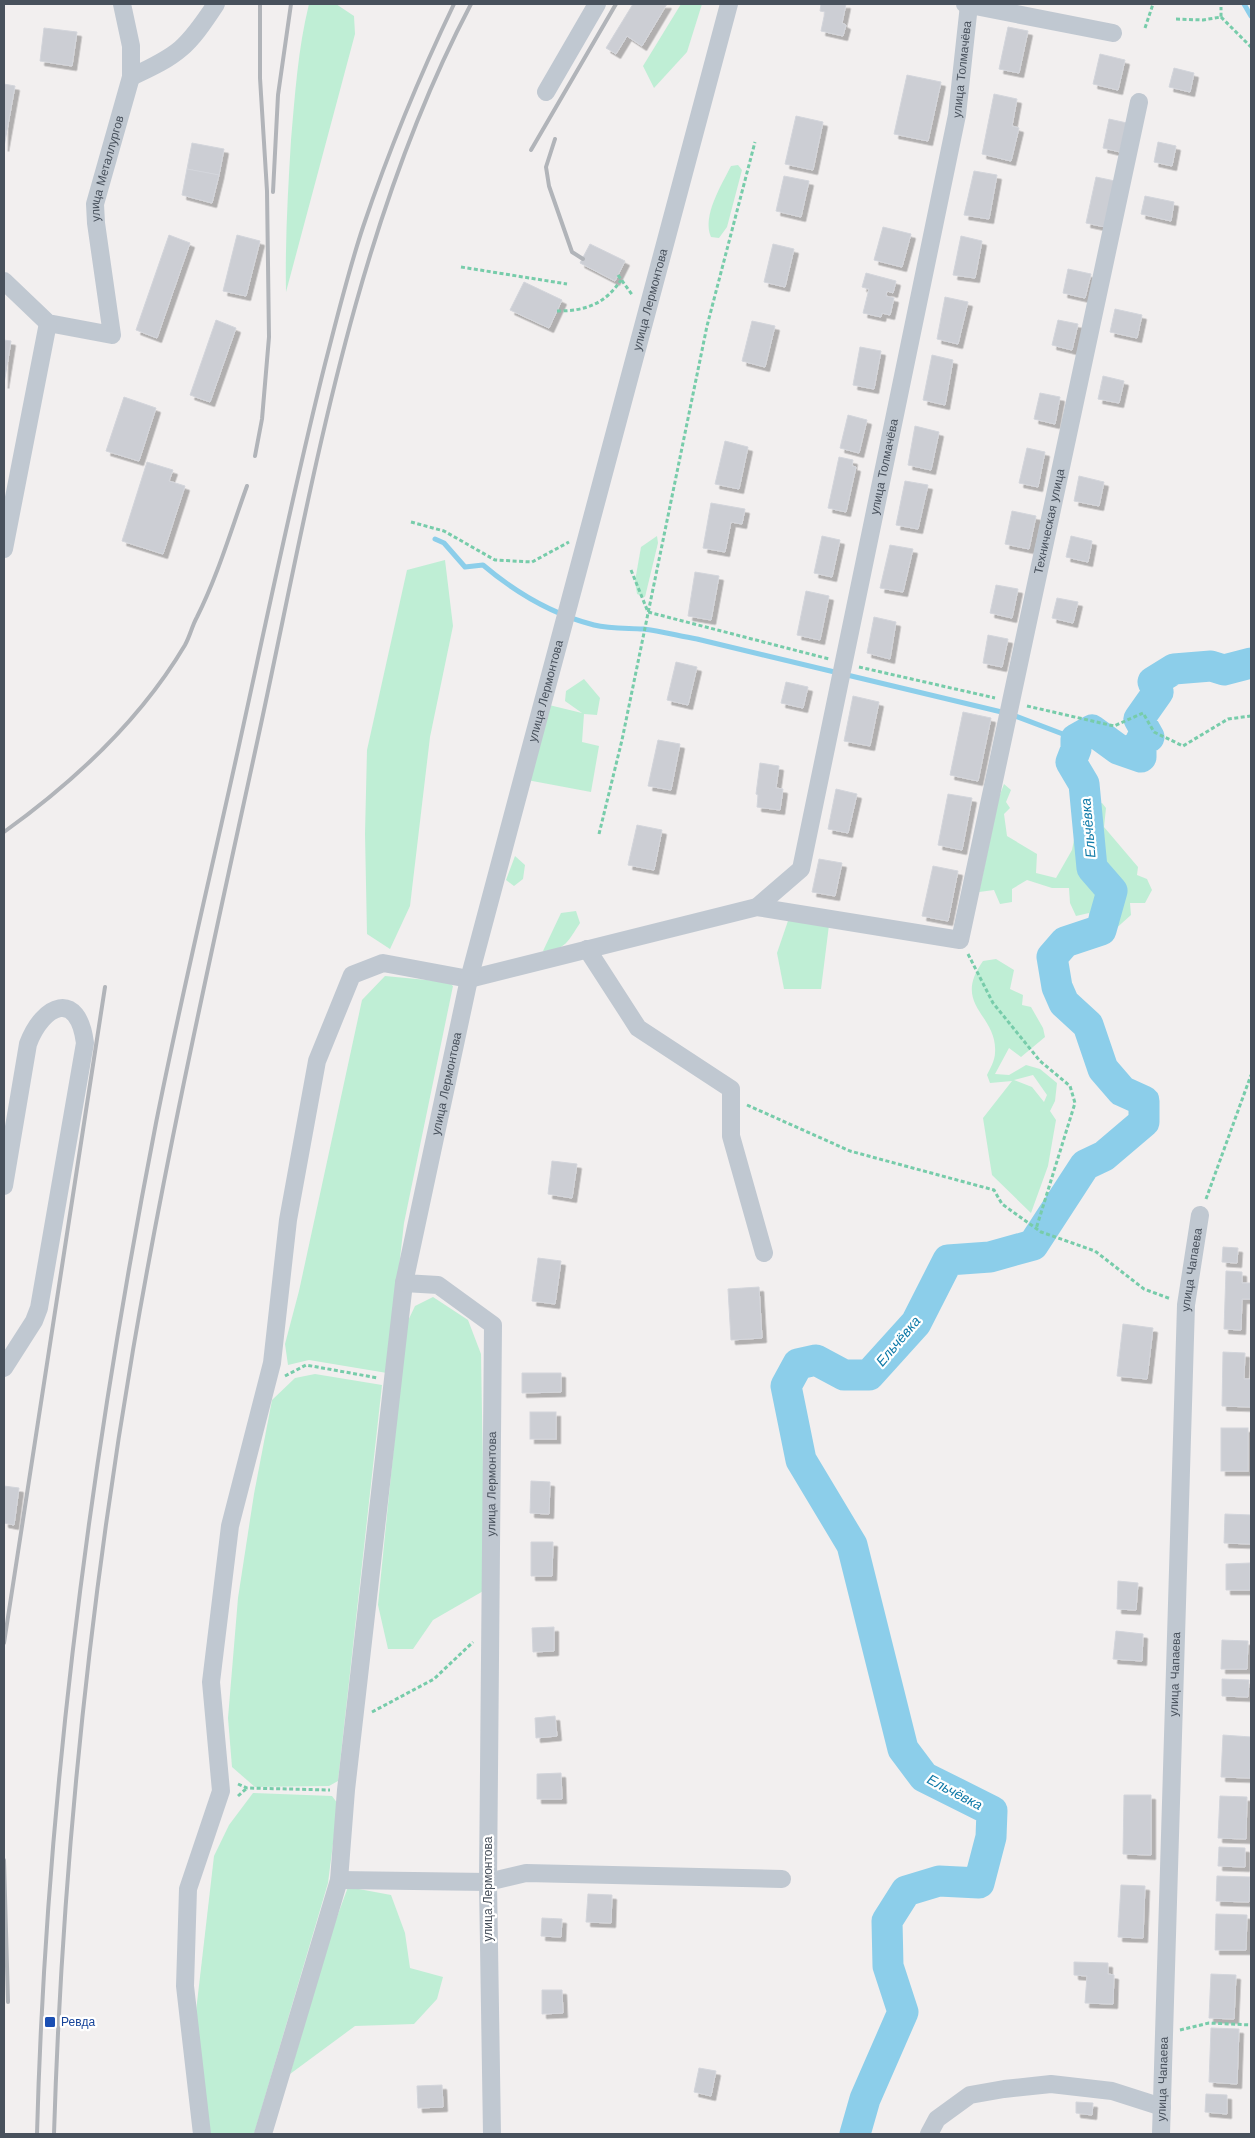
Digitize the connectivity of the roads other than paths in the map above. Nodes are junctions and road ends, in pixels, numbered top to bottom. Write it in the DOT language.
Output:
graph roads {
  1 [pos="122,4"];
  2 [pos="216,4"];
  3 [pos="598,4"];
  4 [pos="728,4"];
  5 [pos="967,4"];
  6 [pos="1113,33"];
  7 [pos="131,77"];
  8 [pos="546,92"];
  9 [pos="1139,102"];
  10 [pos="4,280"];
  11 [pos="48,323"];
  12 [pos="4,549"];
  13 [pos="757,907"];
  14 [pos="587,949"];
  15 [pos="469,979"];
  16 [pos="4,1186"];
  17 [pos="1200,1215"];
  18 [pos="764,1253"];
  19 [pos="404,1283"];
  20 [pos="4,1368"];
  21 [pos="782,1878"];
  22 [pos="339,1880"];
  23 [pos="488,1882"];
  24 [pos="1162,2108"];
  25 [pos="202,2134"];
  26 [pos="263,2134"];
  27 [pos="492,2134"];
  28 [pos="930,2134"];
  29 [pos="1161,2134"];
  1 -- 7 [label="street, улица Металлургов"];
  2 -- 7 [label="street"];
  3 -- 8 [label="street"];
  4 -- 15 [label="street, улица Лермонтова"];
  5 -- 6 [label="street"];
  5 -- 13 [label="street, улица Толмачёва"];
  7 -- 11 [label="street, улица Металлургов"];
  9 -- 13 [label="street, Техническая улица"];
  10 -- 11 [label="street"];
  11 -- 12 [label="street"];
  13 -- 14 [label="street"];
  14 -- 15 [label="street"];
  14 -- 18 [label="street"];
  15 -- 19 [label="street, улица Лермонтова"];
  15 -- 25 [label="street"];
  16 -- 20 [label="street"];
  17 -- 24 [label="street, улица Чапаева"];
  19 -- 22 [label="street"];
  19 -- 23 [label="street, улица Лермонтова"];
  21 -- 23 [label="street"];
  22 -- 23 [label="street"];
  22 -- 26 [label="street"];
  23 -- 27 [label="street, улица Лермонтова"];
  24 -- 28 [label="street"];
  24 -- 29 [label="street, улица Чапаева"];
}
